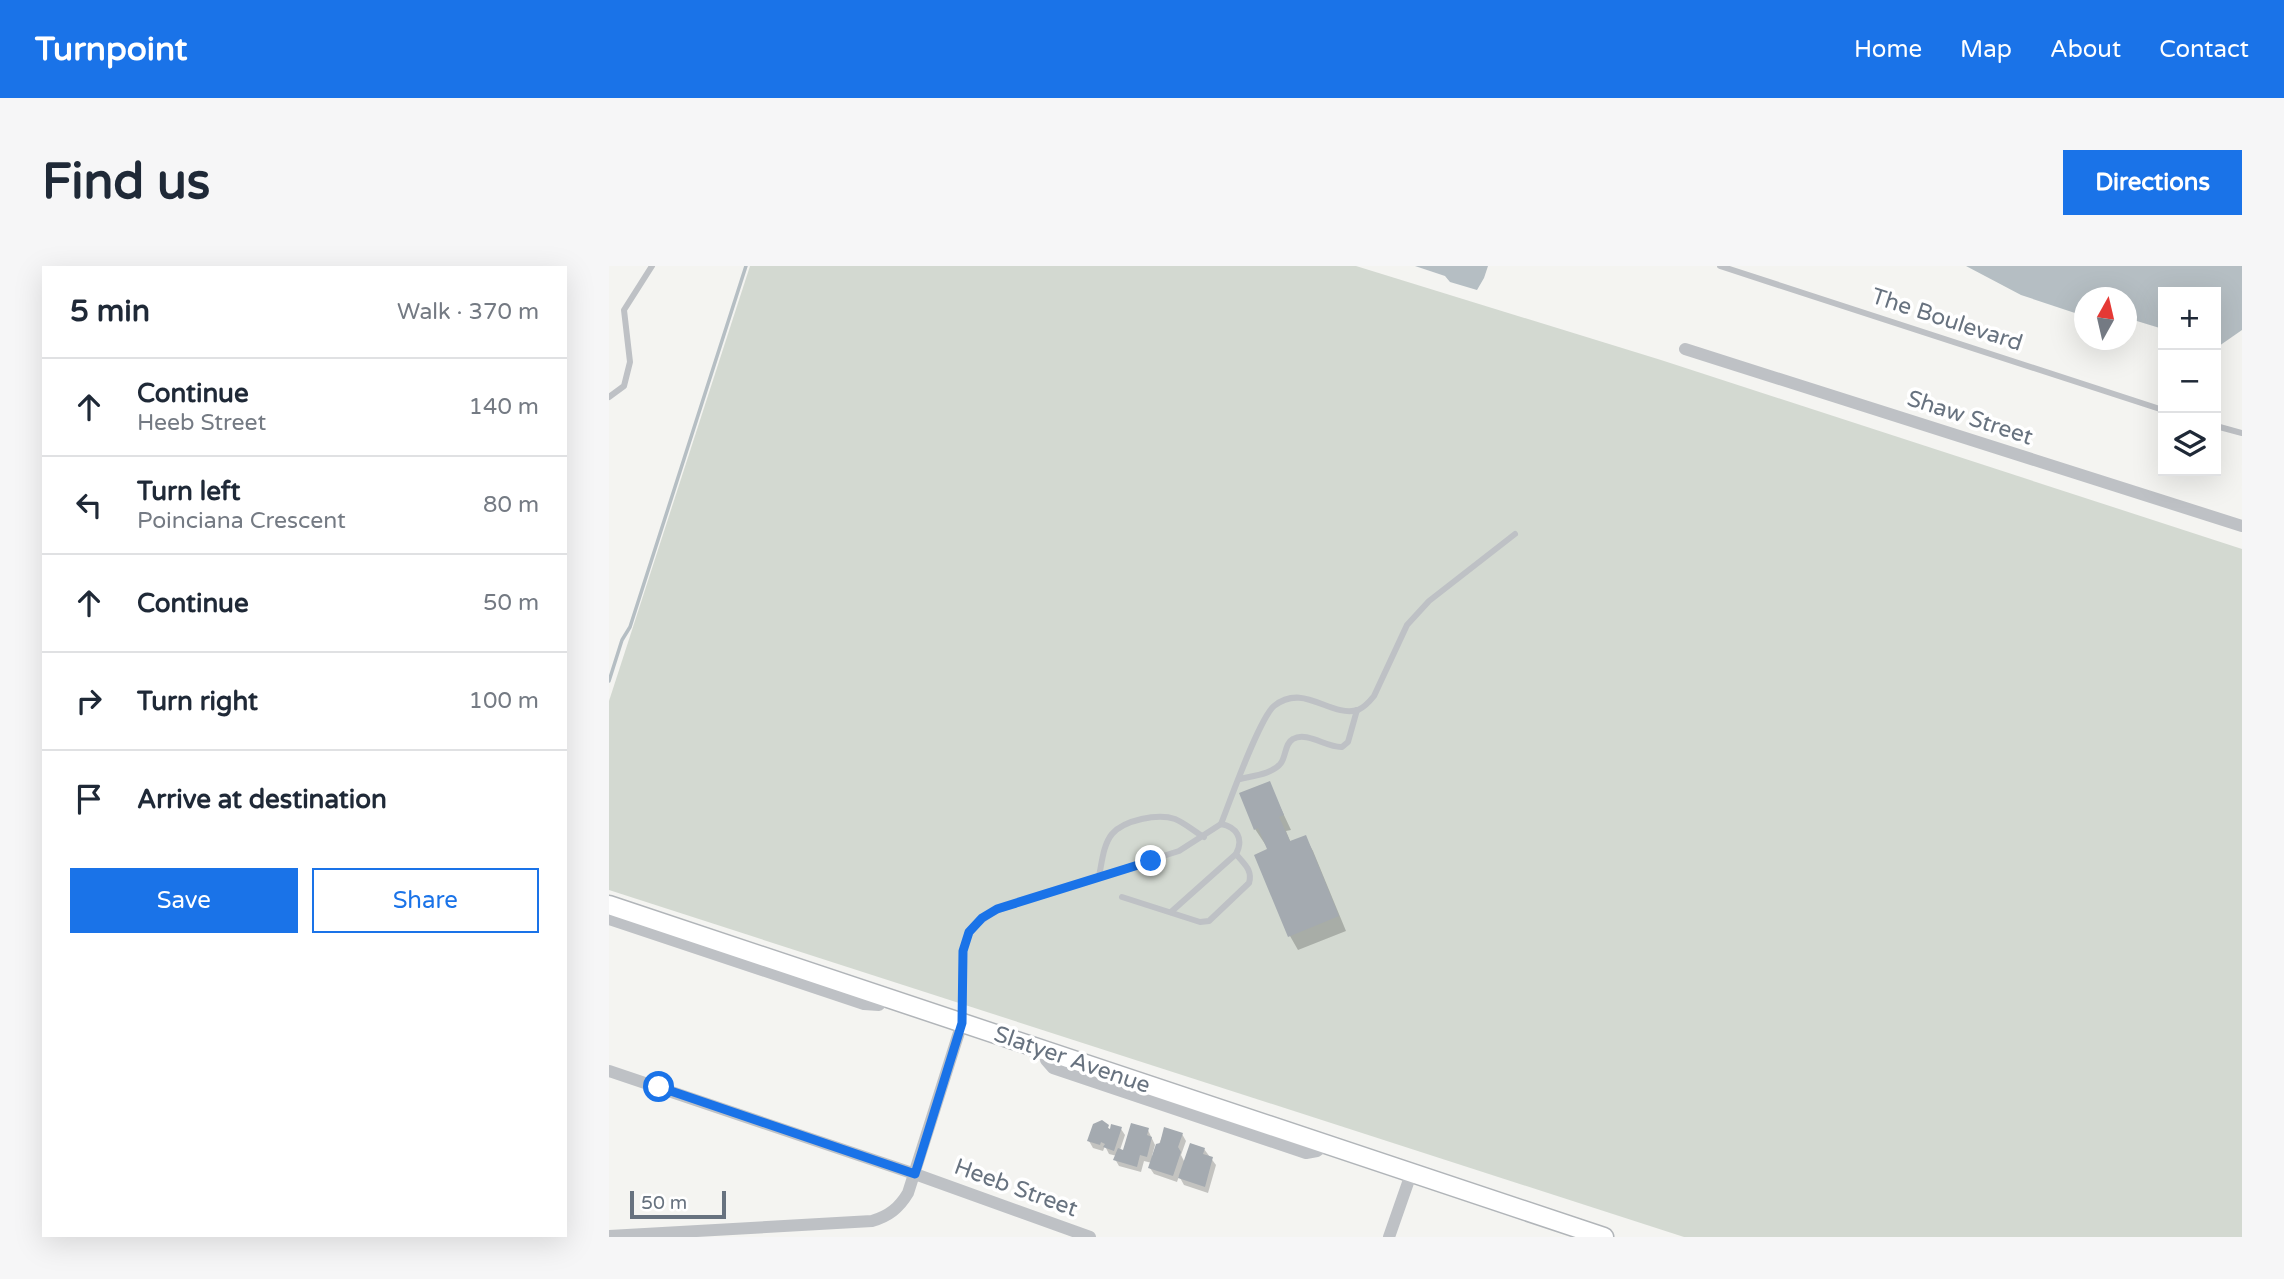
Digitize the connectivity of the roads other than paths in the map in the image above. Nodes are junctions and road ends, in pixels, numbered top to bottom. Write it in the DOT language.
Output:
graph roads {
  1 [pos="652,266"];
  2 [pos="1720,266"];
  3 [pos="1685,349"];
  4 [pos="609,397"];
  5 [pos="2158,408"];
  6 [pos="2221,427"];
  7 [pos="2242,433"];
  8 [pos="2242,526"];
  9 [pos="1515,534"];
  10 [pos="1357,710"];
  11 [pos="1240,779"];
  12 [pos="1221,824"];
  13 [pos="1204,837"];
  14 [pos="1236,855"];
  15 [pos="1099,876"];
  16 [pos="1122,898"];
  17 [pos="609,905"];
  18 [pos="1171,912"];
  19 [pos="609,919"];
  20 [pos="885,997"];
  21 [pos="962,1023"];
  22 [pos="609,1071"];
  23 [pos="915,1174"];
  24 [pos="1411,1174"];
  25 [pos="1495,1201"];
  26 [pos="1075,1235"];
  27 [pos="609,1236"];
  28 [pos="1090,1237"];
  29 [pos="1389,1237"];
  30 [pos="1578,1237"];
  31 [pos="1604,1237"];
  1 -- 4 [label="lane"];
  2 -- 5 [label="lane, The Boulevard"];
  3 -- 8 [label="street, Shaw Street"];
  6 -- 7 [label="lane"];
  9 -- 10 [label="lane"];
  10 -- 11 [label="lane"];
  10 -- 11 [label="lane"];
  11 -- 12 [label="lane"];
  12 -- 13 [label="lane"];
  12 -- 14 [label="lane"];
  13 -- 15 [label="lane"];
  13 -- 15 [label="lane"];
  14 -- 18 [label="lane"];
  14 -- 18 [label="lane"];
  15 -- 21 [label="lane"];
  16 -- 18 [label="lane"];
  17 -- 20 [label="main road, Slatyer Avenue"];
  19 -- 20 [label="street"];
  20 -- 21 [label="main road, Slatyer Avenue"];
  21 -- 23 [label="street"];
  21 -- 24 [label="main road, Slatyer Avenue"];
  22 -- 23 [label="street, Heeb Street"];
  23 -- 26 [label="street, Heeb Street"];
  23 -- 27 [label="street"];
  24 -- 25 [label="main road, Slatyer Avenue"];
  24 -- 29 [label="street"];
  25 -- 30 [label="street, Slatyer Avenue"];
  25 -- 31 [label="main road, Slatyer Avenue"];
  26 -- 28 [label="street, Heeb Street"];
}
